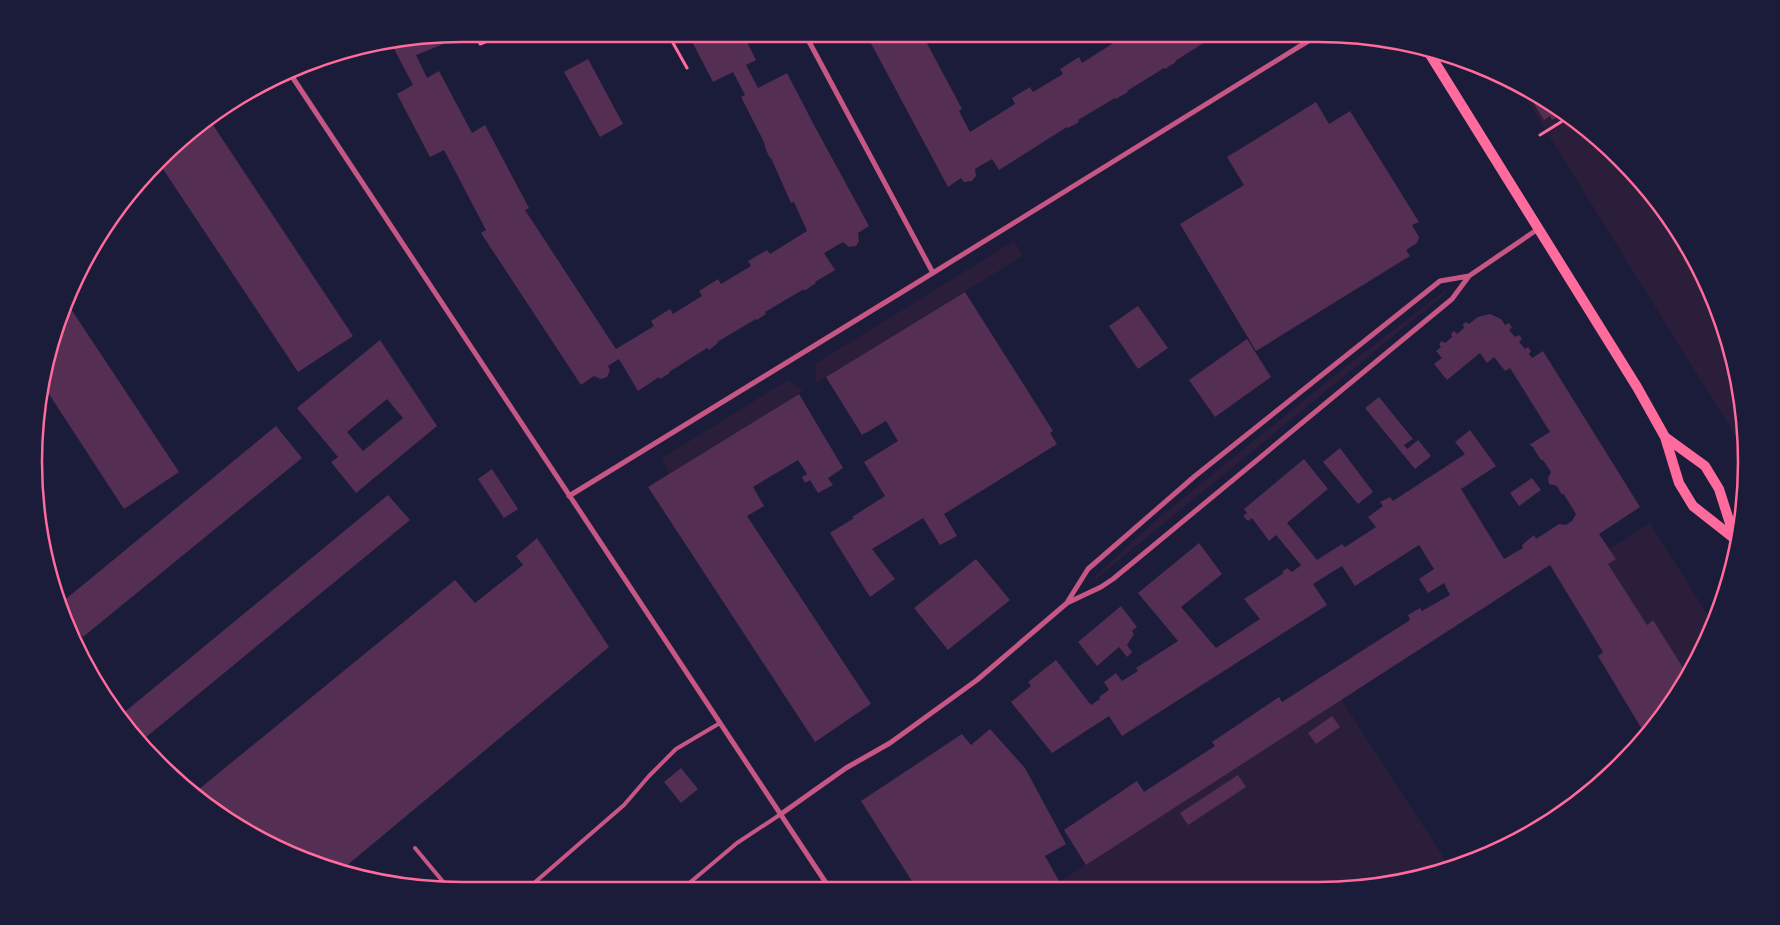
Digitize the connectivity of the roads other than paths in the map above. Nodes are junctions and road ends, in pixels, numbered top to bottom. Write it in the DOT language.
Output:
graph roads {
  1 [pos="809,42"];
  2 [pos="1307,42"];
  3 [pos="1433,59"];
  4 [pos="293,78"];
  5 [pos="1538,229"];
  6 [pos="933,273"];
  7 [pos="1469,276"];
  8 [pos="1665,437"];
  9 [pos="569,496"];
  10 [pos="1732,528"];
  11 [pos="1731,536"];
  12 [pos="1067,603"];
  13 [pos="720,723"];
  14 [pos="781,814"];
  15 [pos="415,848"];
  16 [pos="443,882"];
  17 [pos="535,882"];
  18 [pos="691,882"];
  19 [pos="825,882"];
  1 -- 6 [label="street"];
  2 -- 6 [label="street"];
  3 -- 5 [label="main road"];
  4 -- 9 [label="street"];
  5 -- 7 [label="street"];
  5 -- 8 [label="main road"];
  6 -- 9 [label="street"];
  7 -- 12 [label="street"];
  7 -- 12 [label="street"];
  8 -- 10 [label="main road"];
  8 -- 11 [label="main road"];
  9 -- 13 [label="street"];
  12 -- 14 [label="street"];
  13 -- 14 [label="street"];
  13 -- 17 [label="lane"];
  14 -- 18 [label="lane"];
  14 -- 19 [label="street"];
  15 -- 16 [label="lane"];
}
